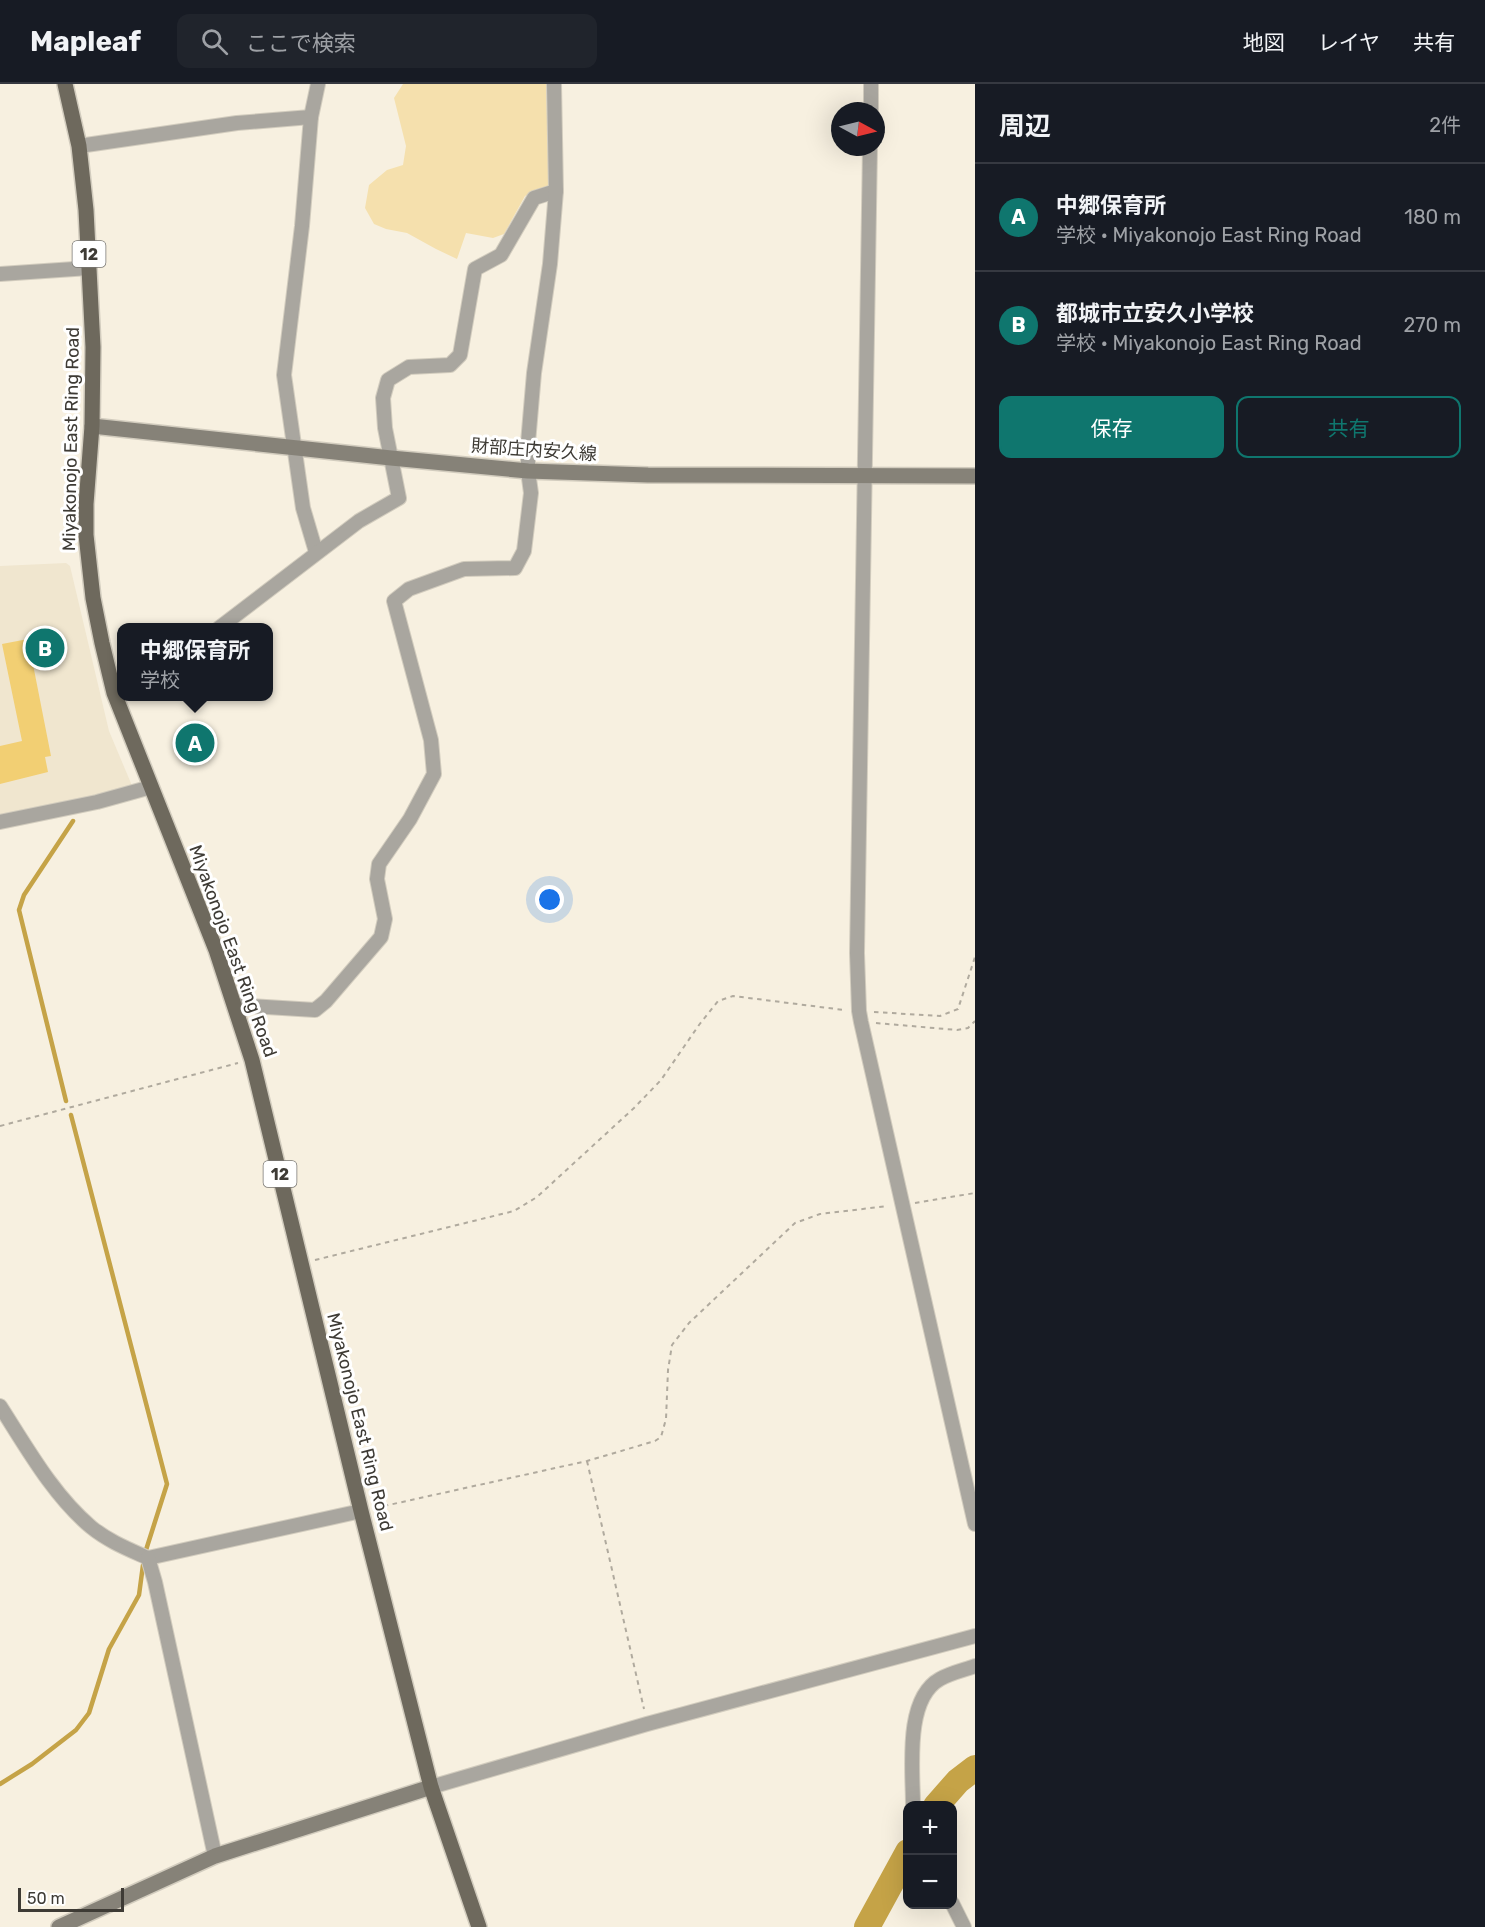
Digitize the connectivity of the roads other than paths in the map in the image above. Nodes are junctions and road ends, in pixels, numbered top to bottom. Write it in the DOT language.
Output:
graph roads {
  1 [pos="65,84"];
  2 [pos="318,84"];
  3 [pos="554,84"];
  4 [pos="871,84"];
  5 [pos="871,102"];
  6 [pos="311,117"];
  7 [pos="79,146"];
  8 [pos="870,156"];
  9 [pos="556,191"];
  10 [pos="90,268"];
  11 [pos="0,274"];
  12 [pos="92,426"];
  13 [pos="294,447"];
  14 [pos="391,458"];
  15 [pos="528,471"];
  16 [pos="866,476"];
  17 [pos="975,476"];
  18 [pos="316,552"];
  19 [pos="224,623"];
  20 [pos="117,688"];
  21 [pos="121,701"];
  22 [pos="151,787"];
  23 [pos="0,822"];
  24 [pos="235,1005"];
  25 [pos="0,1406"];
  26 [pos="361,1511"];
  27 [pos="975,1524"];
  28 [pos="148,1558"];
  29 [pos="975,1636"];
  30 [pos="975,1666"];
  31 [pos="431,1787"];
  32 [pos="913,1801"];
  33 [pos="215,1856"];
  34 [pos="955,1909"];
  35 [pos="59,1927"];
  36 [pos="479,1927"];
  37 [pos="964,1927"];
  1 -- 7 [label="main road, Miyakonojo East Ring Road / 12"];
  2 -- 6 [label="street"];
  3 -- 9 [label="street"];
  4 -- 5 [label="street"];
  6 -- 7 [label="street"];
  6 -- 13 [label="street"];
  7 -- 10 [label="main road, Miyakonojo East Ring Road / 12"];
  8 -- 16 [label="street"];
  9 -- 14 [label="street"];
  9 -- 15 [label="street"];
  10 -- 11 [label="street"];
  10 -- 12 [label="main road, Miyakonojo East Ring Road / 12"];
  12 -- 13 [label="main road, 財部庄内安久線"];
  12 -- 20 [label="main road, Miyakonojo East Ring Road / 12"];
  13 -- 14 [label="main road, 財部庄内安久線"];
  13 -- 18 [label="street"];
  14 -- 15 [label="main road, 財部庄内安久線"];
  14 -- 18 [label="street"];
  15 -- 16 [label="main road, 財部庄内安久線"];
  15 -- 24 [label="street"];
  16 -- 17 [label="main road, 財部庄内安久線"];
  16 -- 27 [label="street"];
  18 -- 19 [label="street"];
  21 -- 22 [label="main road, Miyakonojo East Ring Road / 12"];
  22 -- 23 [label="street"];
  22 -- 24 [label="main road, Miyakonojo East Ring Road / 12"];
  24 -- 26 [label="main road, Miyakonojo East Ring Road / 12"];
  25 -- 28 [label="street"];
  26 -- 28 [label="street"];
  26 -- 31 [label="main road, Miyakonojo East Ring Road / 12"];
  28 -- 33 [label="street"];
  29 -- 31 [label="street"];
  30 -- 32 [label="street"];
  31 -- 33 [label="main road"];
  31 -- 36 [label="main road, Miyakonojo East Ring Road / 12"];
  33 -- 35 [label="main road"];
  34 -- 37 [label="street"];
}
